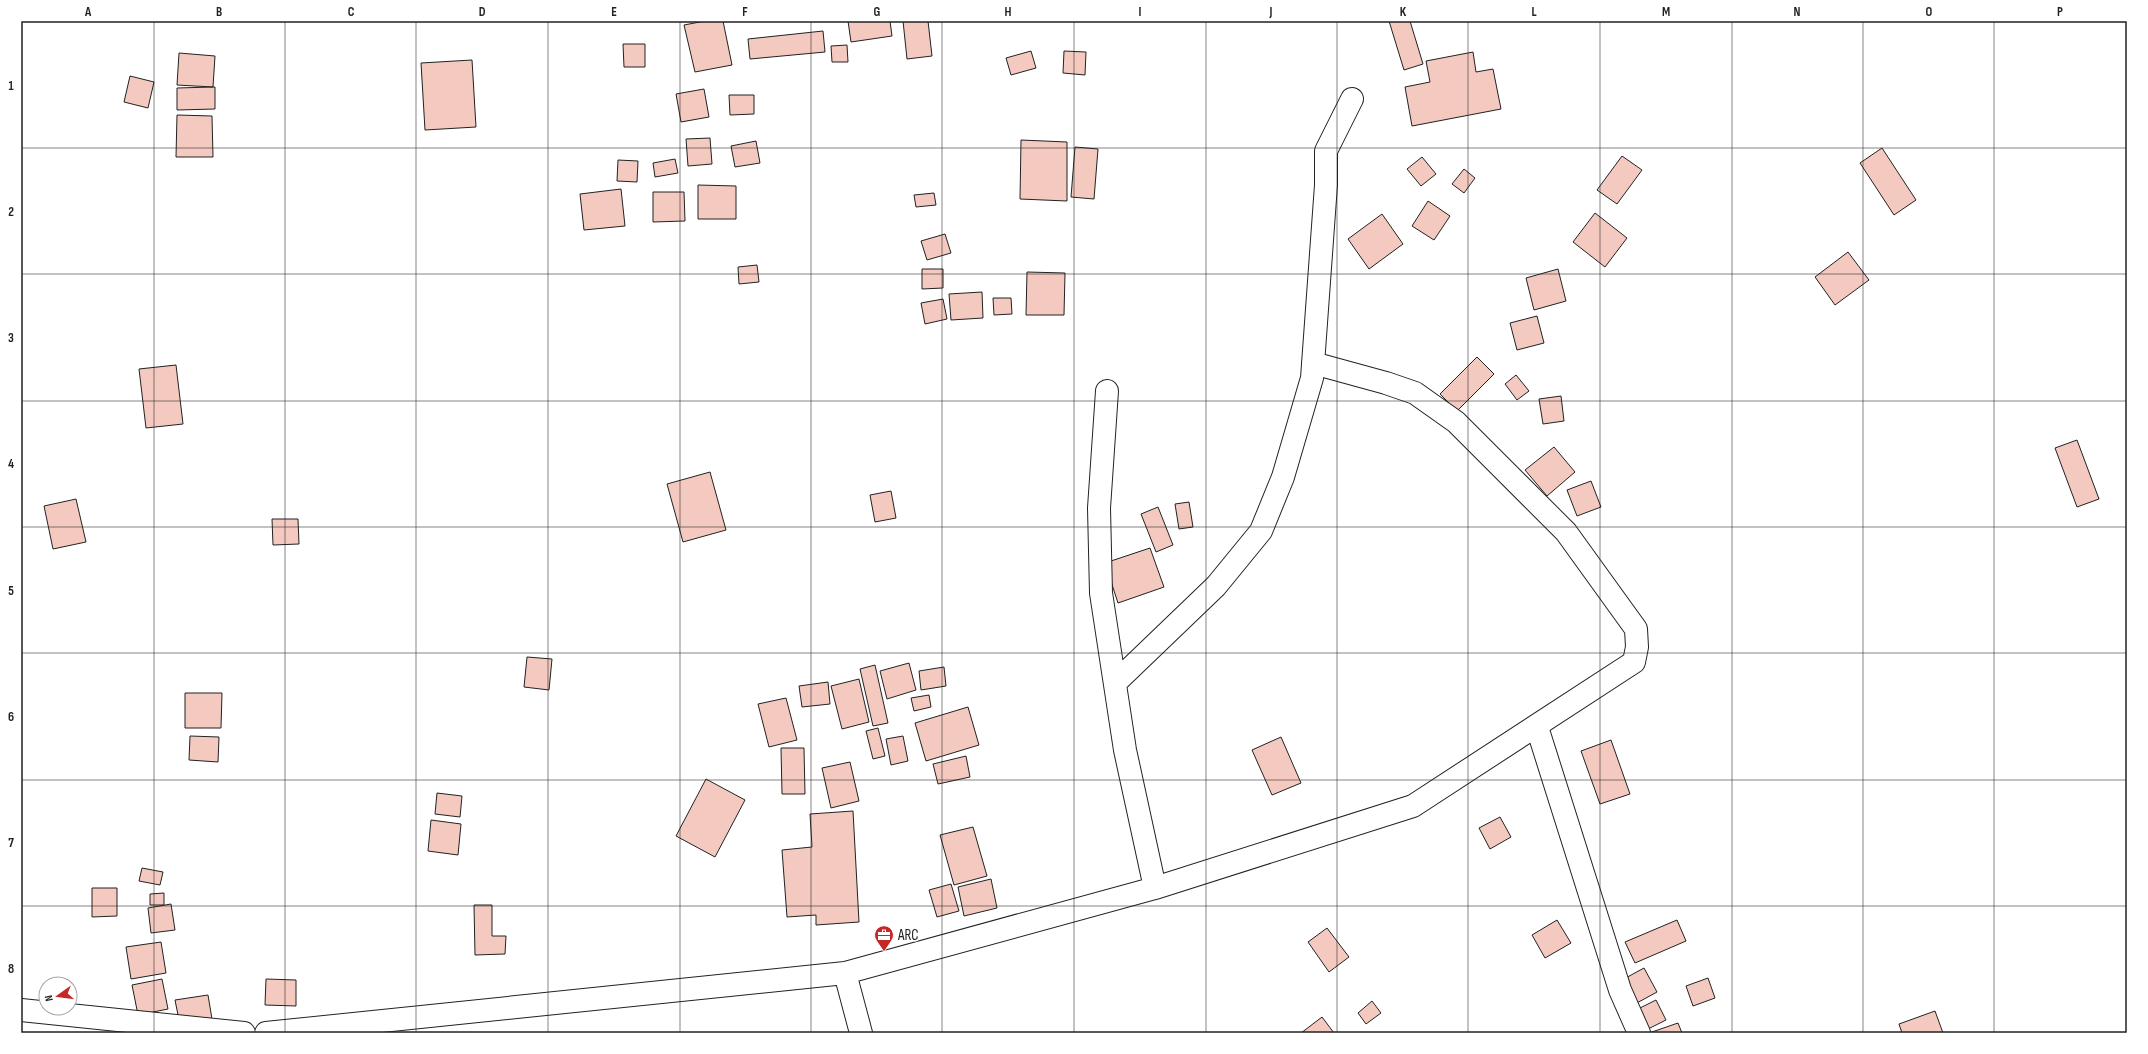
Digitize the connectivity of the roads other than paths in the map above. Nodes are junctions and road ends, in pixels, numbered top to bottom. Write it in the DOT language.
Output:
graph roads {
  1 [pos="1352,99"];
  2 [pos="1313,363"];
  3 [pos="1107,391"];
  4 [pos="1115,683"];
  5 [pos="1537,727"];
  6 [pos="1155,888"];
  7 [pos="845,973"];
  8 [pos="21,1010"];
  9 [pos="244,1033"];
  10 [pos="266,1033"];
  11 [pos="861,1033"];
  12 [pos="1639,1033"];
  1 -- 2 [label="street"];
  2 -- 4 [label="street"];
  2 -- 5 [label="street"];
  3 -- 4 [label="street"];
  4 -- 6 [label="street"];
  5 -- 6 [label="street"];
  5 -- 12 [label="street"];
  6 -- 7 [label="street"];
  7 -- 10 [label="street"];
  7 -- 11 [label="street"];
  8 -- 9 [label="street"];
}
